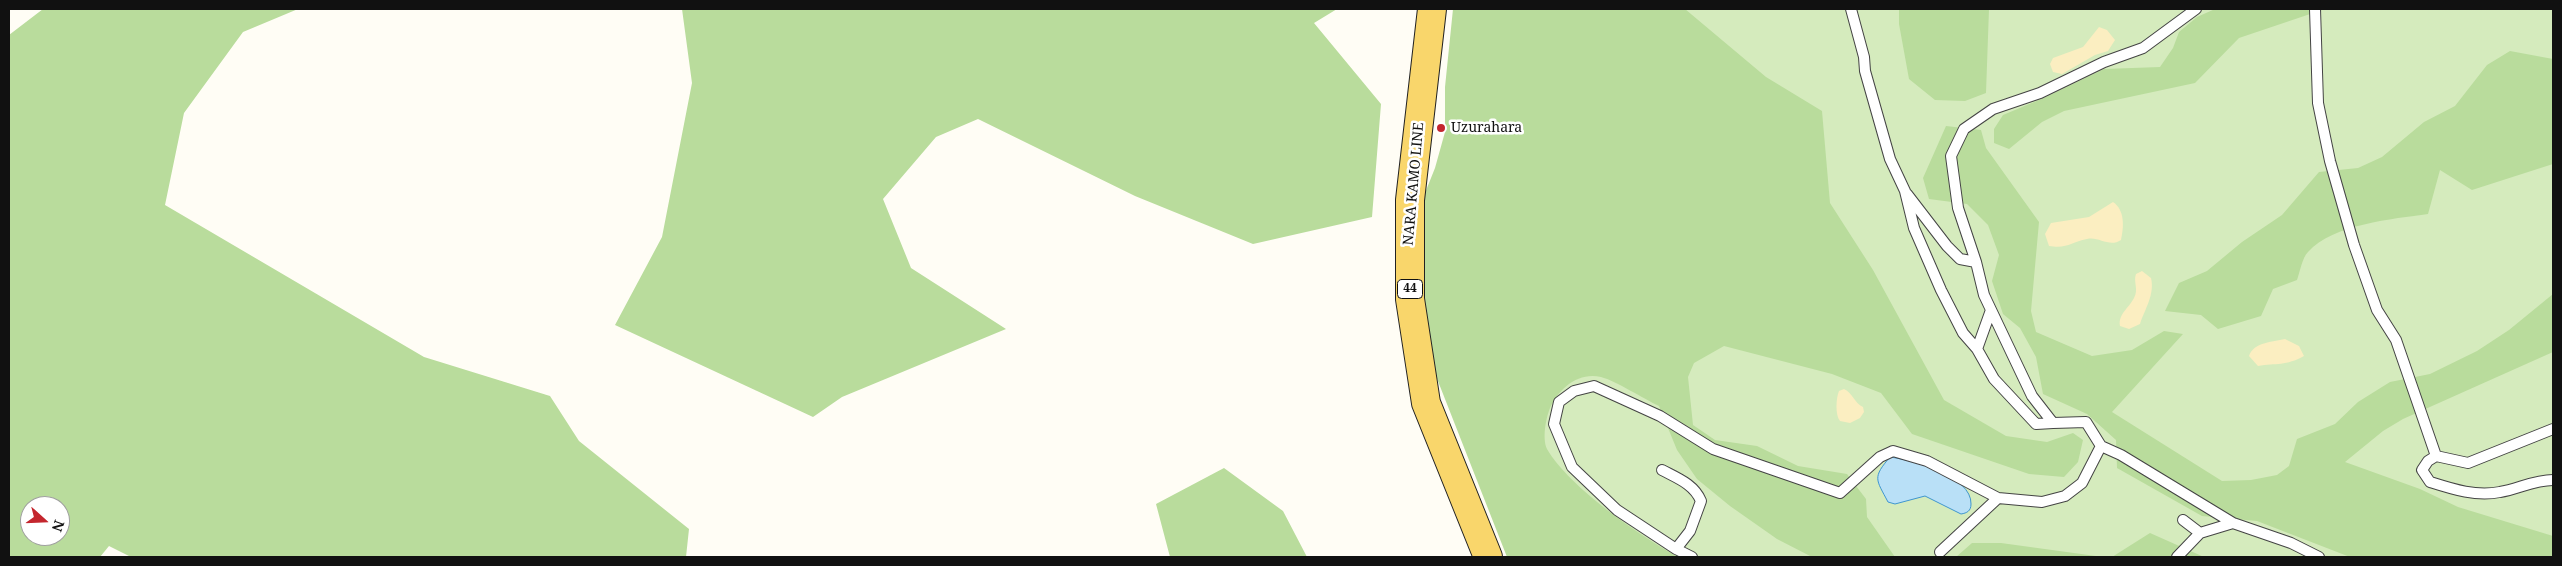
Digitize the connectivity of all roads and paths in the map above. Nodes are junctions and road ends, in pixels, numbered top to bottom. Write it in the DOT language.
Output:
graph roads {
  1 [pos="1432,9"];
  2 [pos="1852,9"];
  3 [pos="2196,9"];
  4 [pos="2315,9"];
  5 [pos="1905,191"];
  6 [pos="1976,262"];
  7 [pos="1991,310"];
  8 [pos="1977,349"];
  9 [pos="2053,423"];
  10 [pos="2553,429"];
  11 [pos="2101,446"];
  12 [pos="2436,456"];
  13 [pos="1662,470"];
  14 [pos="2553,480"];
  15 [pos="1998,498"];
  16 [pos="2183,520"];
  17 [pos="2233,522"];
  18 [pos="2200,533"];
  19 [pos="1676,549"];
  20 [pos="1940,552"];
  21 [pos="1488,557"];
  22 [pos="1692,557"];
  23 [pos="2177,557"];
  24 [pos="2319,557"];
  1 -- 21 [label="main road, NARA KAMO LINE / 44"];
  2 -- 5 [label="lane"];
  3 -- 6 [label="lane"];
  4 -- 12 [label="lane"];
  5 -- 6 [label="lane"];
  5 -- 8 [label="lane"];
  6 -- 7 [label="lane"];
  7 -- 8 [label="lane"];
  7 -- 9 [label="lane"];
  8 -- 9 [label="lane"];
  9 -- 11 [label="lane"];
  10 -- 12 [label="lane"];
  11 -- 15 [label="lane"];
  11 -- 17 [label="lane"];
  12 -- 14 [label="lane"];
  13 -- 19 [label="lane"];
  15 -- 19 [label="lane"];
  15 -- 20 [label="lane"];
  16 -- 18 [label="lane"];
  17 -- 18 [label="lane"];
  17 -- 24 [label="lane"];
  18 -- 23 [label="lane"];
  19 -- 22 [label="lane"];
}
